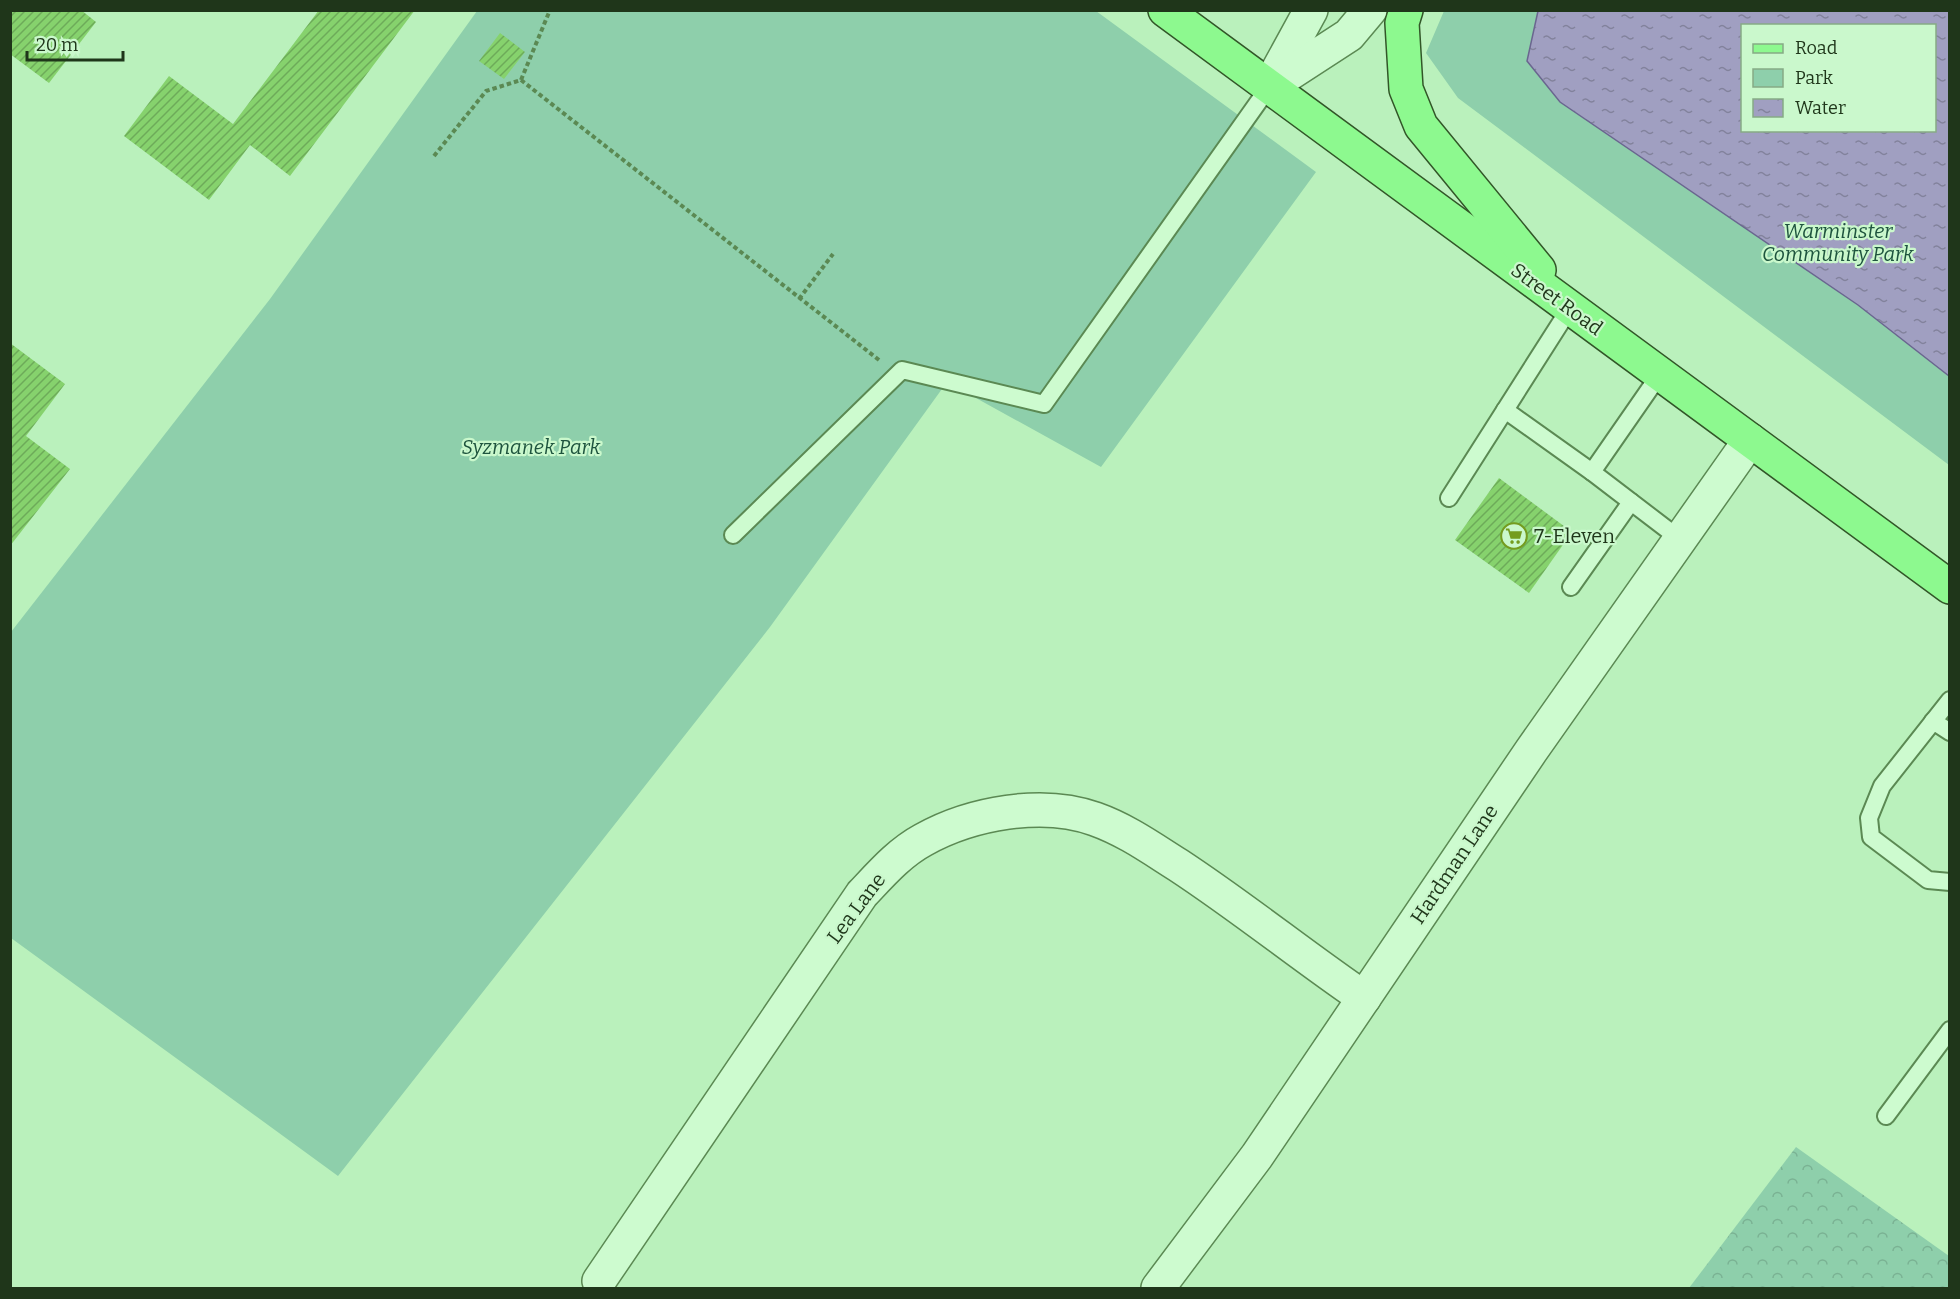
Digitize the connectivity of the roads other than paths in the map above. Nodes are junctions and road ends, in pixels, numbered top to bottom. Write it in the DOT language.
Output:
graph roads {
  1 [pos="1165,10"];
  2 [pos="1311,10"];
  3 [pos="1370,10"];
  4 [pos="1406,10"];
  5 [pos="1269,87"];
  6 [pos="1570,308"];
  7 [pos="1660,374"];
  8 [pos="1505,410"];
  9 [pos="1750,440"];
  10 [pos="1592,472"];
  11 [pos="1449,498"];
  12 [pos="1631,502"];
  13 [pos="733,535"];
  14 [pos="1682,540"];
  15 [pos="1571,587"];
  16 [pos="1950,587"];
  17 [pos="1950,700"];
  18 [pos="1933,721"];
  19 [pos="1950,732"];
  20 [pos="1950,882"];
  21 [pos="1364,998"];
  22 [pos="1950,1030"];
  23 [pos="1886,1116"];
  24 [pos="599,1281"];
  25 [pos="1158,1288"];
  1 -- 5 [label="main road, Street Road"];
  2 -- 5 [label="street"];
  3 -- 5 [label="street"];
  4 -- 6 [label="main road"];
  5 -- 6 [label="main road, Street Road"];
  5 -- 13 [label="lane"];
  6 -- 7 [label="main road, Street Road"];
  6 -- 8 [label="lane"];
  7 -- 9 [label="main road, Street Road"];
  7 -- 10 [label="lane"];
  8 -- 10 [label="lane"];
  8 -- 11 [label="lane"];
  9 -- 14 [label="street, Hardman Lane"];
  9 -- 16 [label="main road, Street Road"];
  10 -- 12 [label="lane"];
  12 -- 14 [label="lane"];
  12 -- 15 [label="lane"];
  14 -- 21 [label="street, Hardman Lane"];
  17 -- 18 [label="lane"];
  18 -- 19 [label="lane"];
  18 -- 20 [label="lane"];
  21 -- 24 [label="street, Lea Lane"];
  21 -- 25 [label="street, Hardman Lane"];
  22 -- 23 [label="lane"];
}
